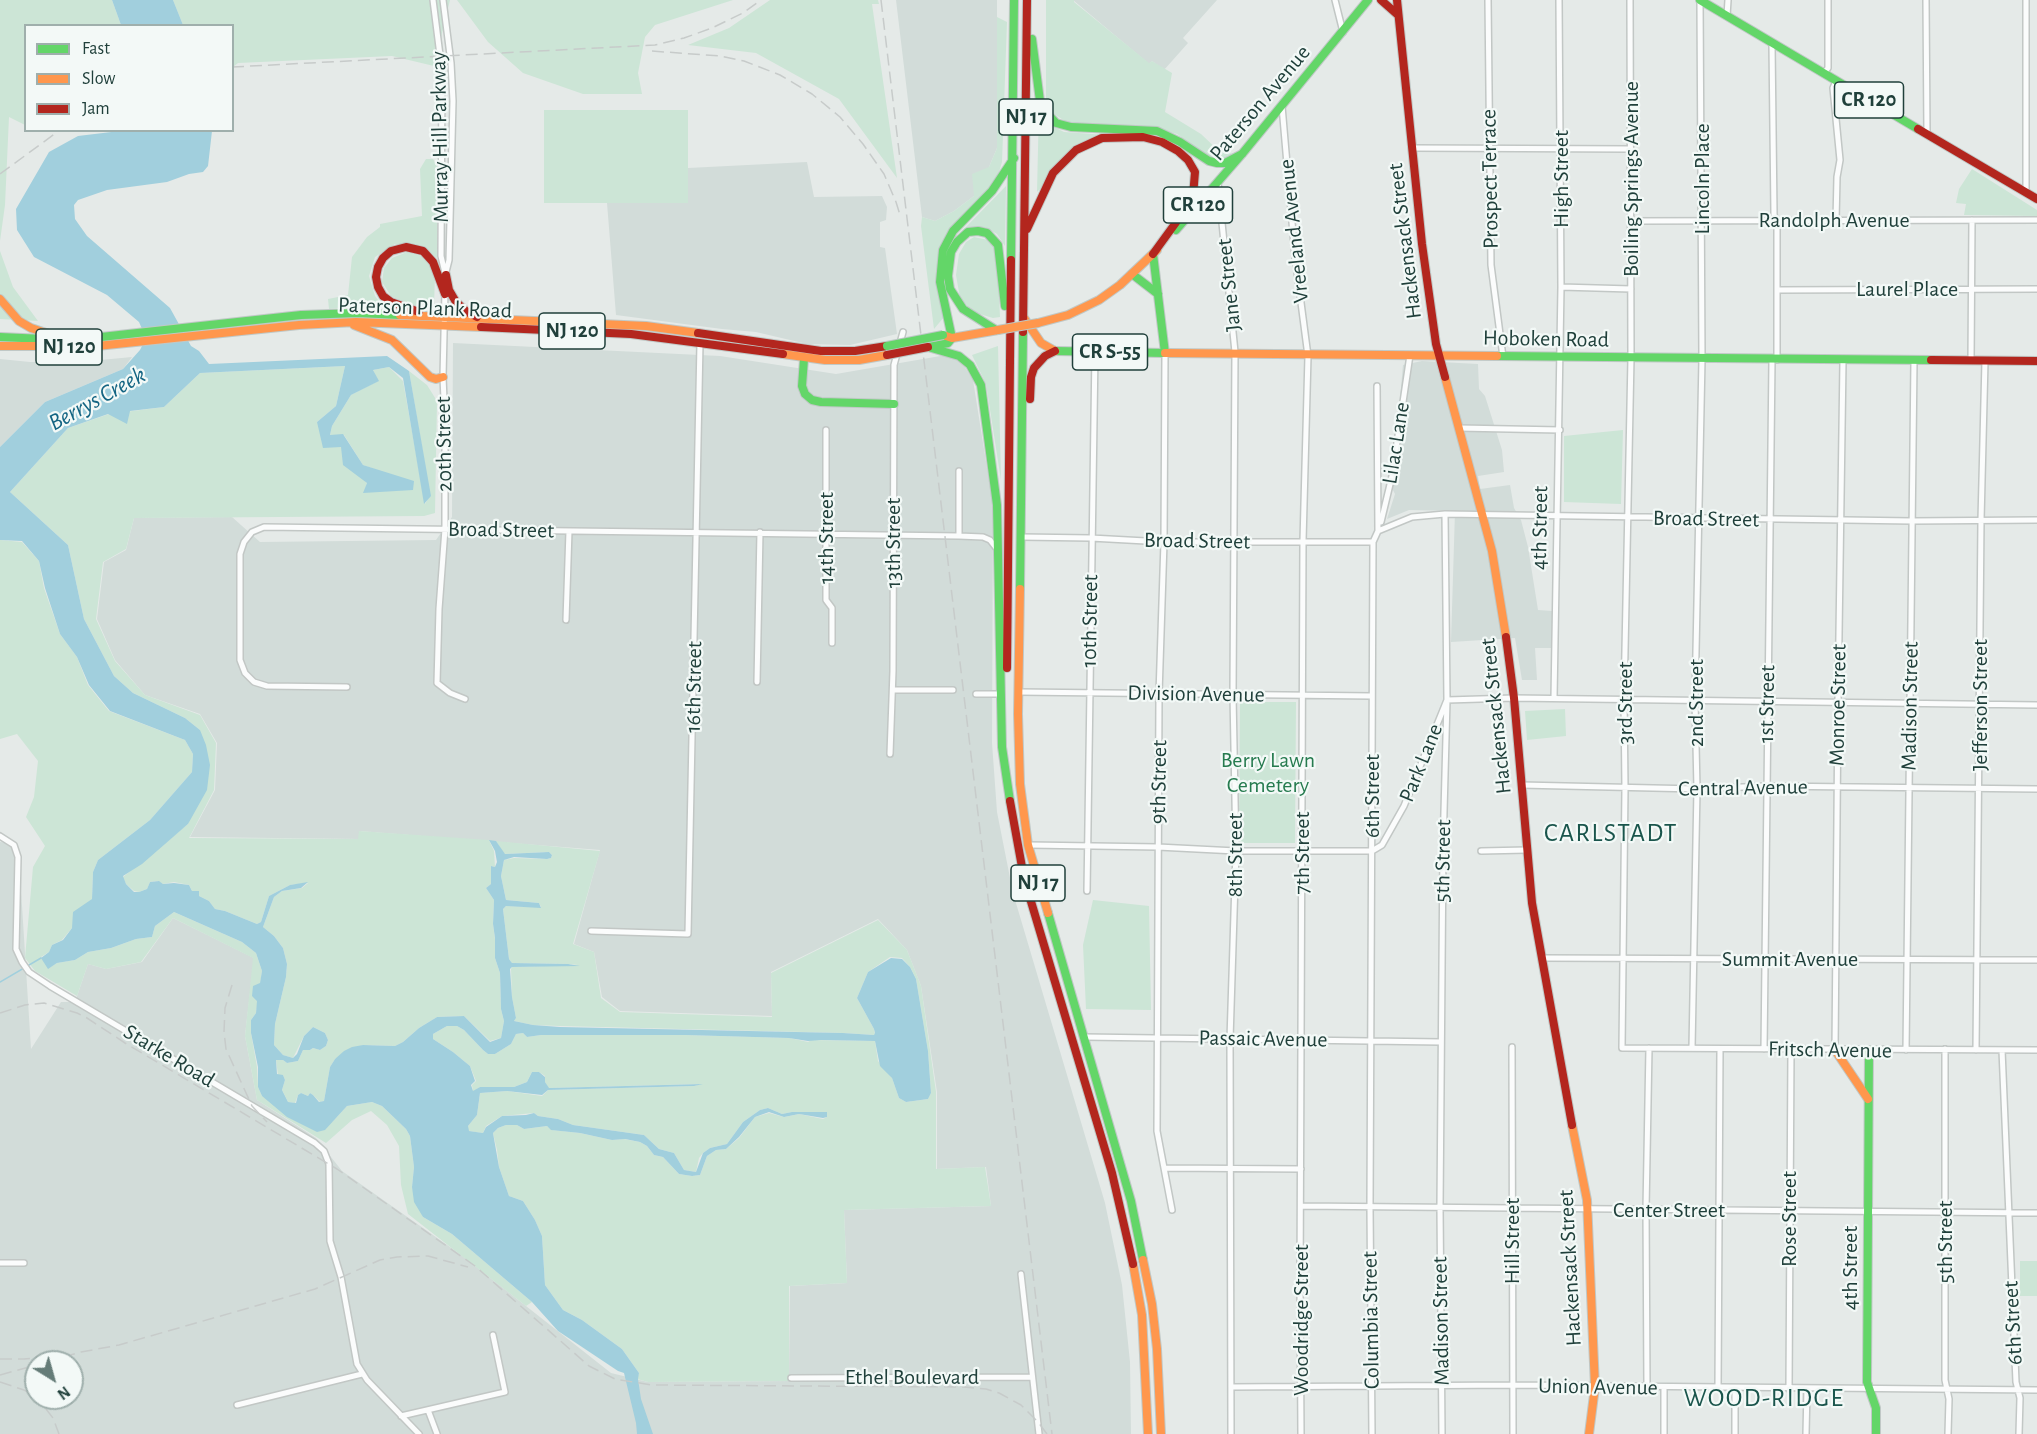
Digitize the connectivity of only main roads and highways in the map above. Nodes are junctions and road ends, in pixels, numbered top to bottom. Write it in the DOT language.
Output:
graph roads {
  1 [pos="1014,0"];
  2 [pos="1028,0"];
  3 [pos="1381,0"];
  4 [pos="1397,0"];
  5 [pos="1700,0"];
  6 [pos="1370,1"];
  7 [pos="1398,15"];
  8 [pos="1242,154"];
  9 [pos="1014,158"];
  10 [pos="2037,199"];
  11 [pos="1024,234"];
  12 [pos="1153,254"];
  13 [pos="1132,274"];
  14 [pos="446,275"];
  15 [pos="445,294"];
  16 [pos="1158,294"];
  17 [pos="0,299"];
  18 [pos="428,316"];
  19 [pos="480,318"];
  20 [pos="1024,318"];
  21 [pos="444,321"];
  22 [pos="345,322"];
  23 [pos="997,330"];
  24 [pos="190,332"];
  25 [pos="0,337"];
  26 [pos="137,338"];
  27 [pos="67,339"];
  28 [pos="948,342"];
  29 [pos="0,346"];
  30 [pos="887,351"];
  31 [pos="1055,351"];
  32 [pos="1165,353"];
  33 [pos="1439,356"];
  34 [pos="804,358"];
  35 [pos="2037,361"];
  36 [pos="1011,366"];
  37 [pos="443,377"];
  38 [pos="894,404"];
  39 [pos="1021,461"];
  40 [pos="1010,798"];
  41 [pos="1835,1050"];
  42 [pos="1869,1050"];
  43 [pos="1868,1100"];
  44 [pos="1148,1434"];
  45 [pos="1161,1434"];
  46 [pos="1589,1434"];
  47 [pos="1876,1434"];
  1 -- 9 [label="main road, NJ 17"];
  2 -- 8 [label="main road"];
  2 -- 11 [label="main road, NJ 17"];
  3 -- 7 [label="main road"];
  4 -- 7 [label="main road, Hackensack Street"];
  5 -- 10 [label="main road, CR 120"];
  6 -- 8 [label="main road, Paterson Avenue / CR 120"];
  7 -- 33 [label="main road, Hackensack Street"];
  8 -- 12 [label="main road, Paterson Avenue / CR 120"];
  9 -- 28 [label="main road"];
  9 -- 36 [label="main road, NJ 17"];
  11 -- 12 [label="main road"];
  11 -- 20 [label="main road, NJ 17"];
  12 -- 13 [label="main road, Paterson Avenue / NJ 120"];
  12 -- 16 [label="main road"];
  13 -- 16 [label="main road"];
  13 -- 23 [label="main road, Paterson Avenue / NJ 120, bridge"];
  14 -- 19 [label="main road"];
  15 -- 18 [label="main road"];
  16 -- 32 [label="main road"];
  17 -- 27 [label="main road"];
  18 -- 21 [label="main road, Paterson Plank Road / NJ 120"];
  18 -- 24 [label="main road, Paterson Plank Road / NJ 120"];
  19 -- 21 [label="main road, Paterson Plank Road / NJ 120"];
  19 -- 30 [label="main road, Paterson Plank Road / NJ 120"];
  20 -- 31 [label="main road"];
  20 -- 39 [label="main road, NJ 17"];
  21 -- 22 [label="main road, Paterson Plank Road / NJ 120"];
  21 -- 34 [label="main road, Paterson Plank Road / NJ 120"];
  22 -- 24 [label="main road, Paterson Plank Road / NJ 120"];
  22 -- 37 [label="main road"];
  23 -- 28 [label="main road, Paterson Plank Road / NJ 120"];
  23 -- 36 [label="main road"];
  24 -- 26 [label="main road, Paterson Plank Road / NJ 120"];
  25 -- 27 [label="main road, Paterson Plank Road / NJ 120"];
  26 -- 27 [label="main road, Paterson Plank Road / NJ 120"];
  26 -- 29 [label="main road, Paterson Plank Road / NJ 120"];
  28 -- 30 [label="main road, Paterson Plank Road / NJ 120, bridge"];
  28 -- 30 [label="main road, Paterson Plank Road / NJ 120, bridge"];
  28 -- 40 [label="main road"];
  30 -- 34 [label="main road, Paterson Plank Road / NJ 120"];
  31 -- 32 [label="main road, Hoboken Road / CR S-55"];
  31 -- 39 [label="main road"];
  32 -- 33 [label="main road, Hoboken Road / CR S-55"];
  33 -- 35 [label="main road, Hoboken Road / CR S-55"];
  33 -- 46 [label="main road, Hackensack Street"];
  34 -- 38 [label="main road"];
  36 -- 40 [label="main road, NJ 17"];
  39 -- 45 [label="main road, NJ 17"];
  40 -- 44 [label="main road, NJ 17"];
  41 -- 43 [label="main road"];
  42 -- 43 [label="main road, 4th Street"];
  43 -- 47 [label="main road, 4th Street"];
}
